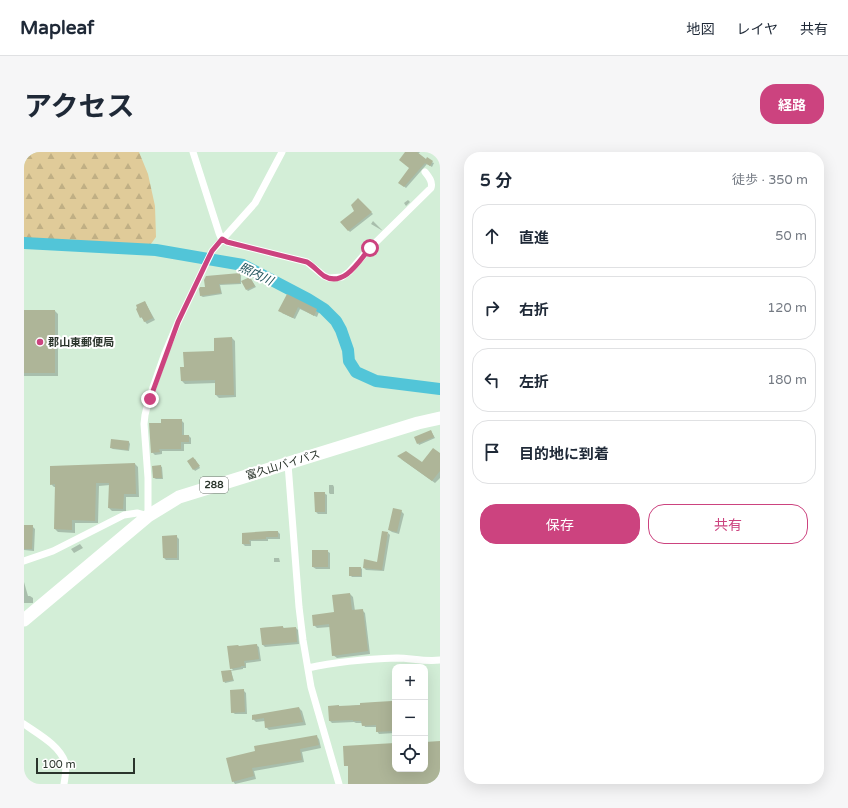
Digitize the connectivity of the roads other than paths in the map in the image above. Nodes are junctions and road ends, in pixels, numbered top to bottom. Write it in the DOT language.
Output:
graph roads {
  1 [pos="193,152"];
  2 [pos="282,152"];
  3 [pos="425,172"];
  4 [pos="222,239"];
  5 [pos="440,418"];
  6 [pos="288,464"];
  7 [pos="148,516"];
  8 [pos="24,562"];
  9 [pos="24,620"];
  10 [pos="440,660"];
  11 [pos="308,668"];
  12 [pos="24,724"];
  13 [pos="64,784"];
  14 [pos="339,784"];
  1 -- 4 [label="street"];
  2 -- 4 [label="street"];
  3 -- 4 [label="street"];
  4 -- 7 [label="street"];
  5 -- 6 [label="highway, 富久山バイパス / 288"];
  6 -- 7 [label="highway, 富久山バイパス / 288"];
  6 -- 11 [label="street"];
  7 -- 8 [label="street"];
  7 -- 9 [label="highway, 富久山バイパス / 288"];
  10 -- 11 [label="street"];
  11 -- 14 [label="street"];
  12 -- 13 [label="street"];
}
